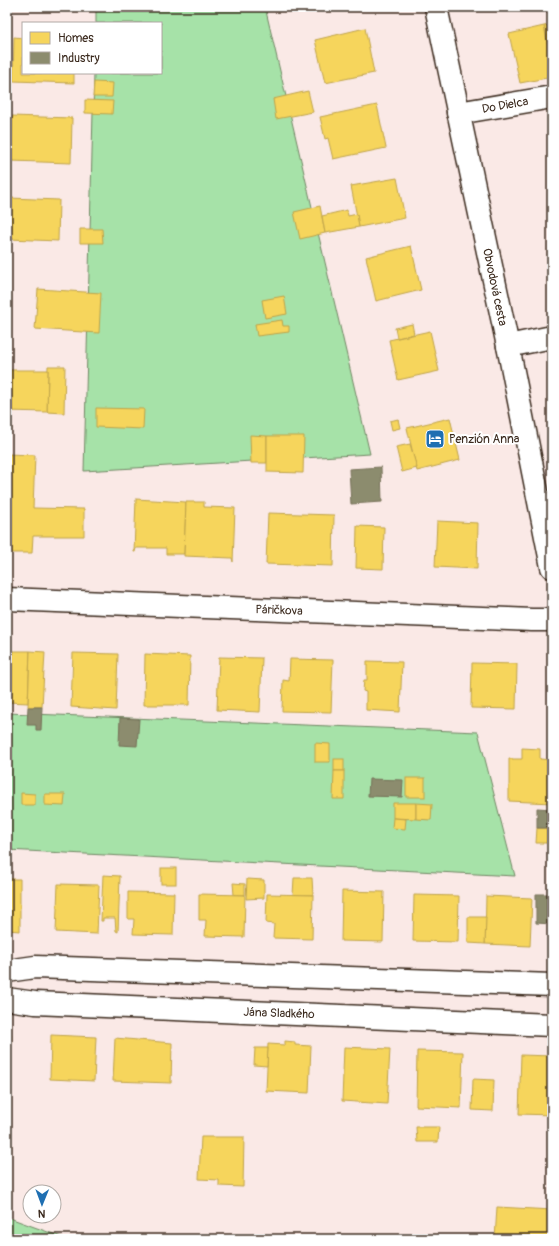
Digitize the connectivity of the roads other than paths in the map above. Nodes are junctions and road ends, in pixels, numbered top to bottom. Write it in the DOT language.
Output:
graph roads {
  1 [pos="436,7"];
  2 [pos="552,97"];
  3 [pos="458,113"];
  4 [pos="552,337"];
  5 [pos="508,346"];
  6 [pos="552,567"];
  7 [pos="7,599"];
  8 [pos="552,620"];
  9 [pos="7,972"];
  10 [pos="552,985"];
  11 [pos="7,999"];
  12 [pos="552,1025"];
  1 -- 3 [label="street, Obvodová cesta"];
  2 -- 3 [label="street, Do Dielca"];
  3 -- 5 [label="street, Obvodová cesta"];
  4 -- 5 [label="street"];
  5 -- 6 [label="street, Obvodová cesta"];
  7 -- 8 [label="street, Páričkova"];
  9 -- 10 [label="street"];
  11 -- 12 [label="street, Jána Sladkého"];
}
